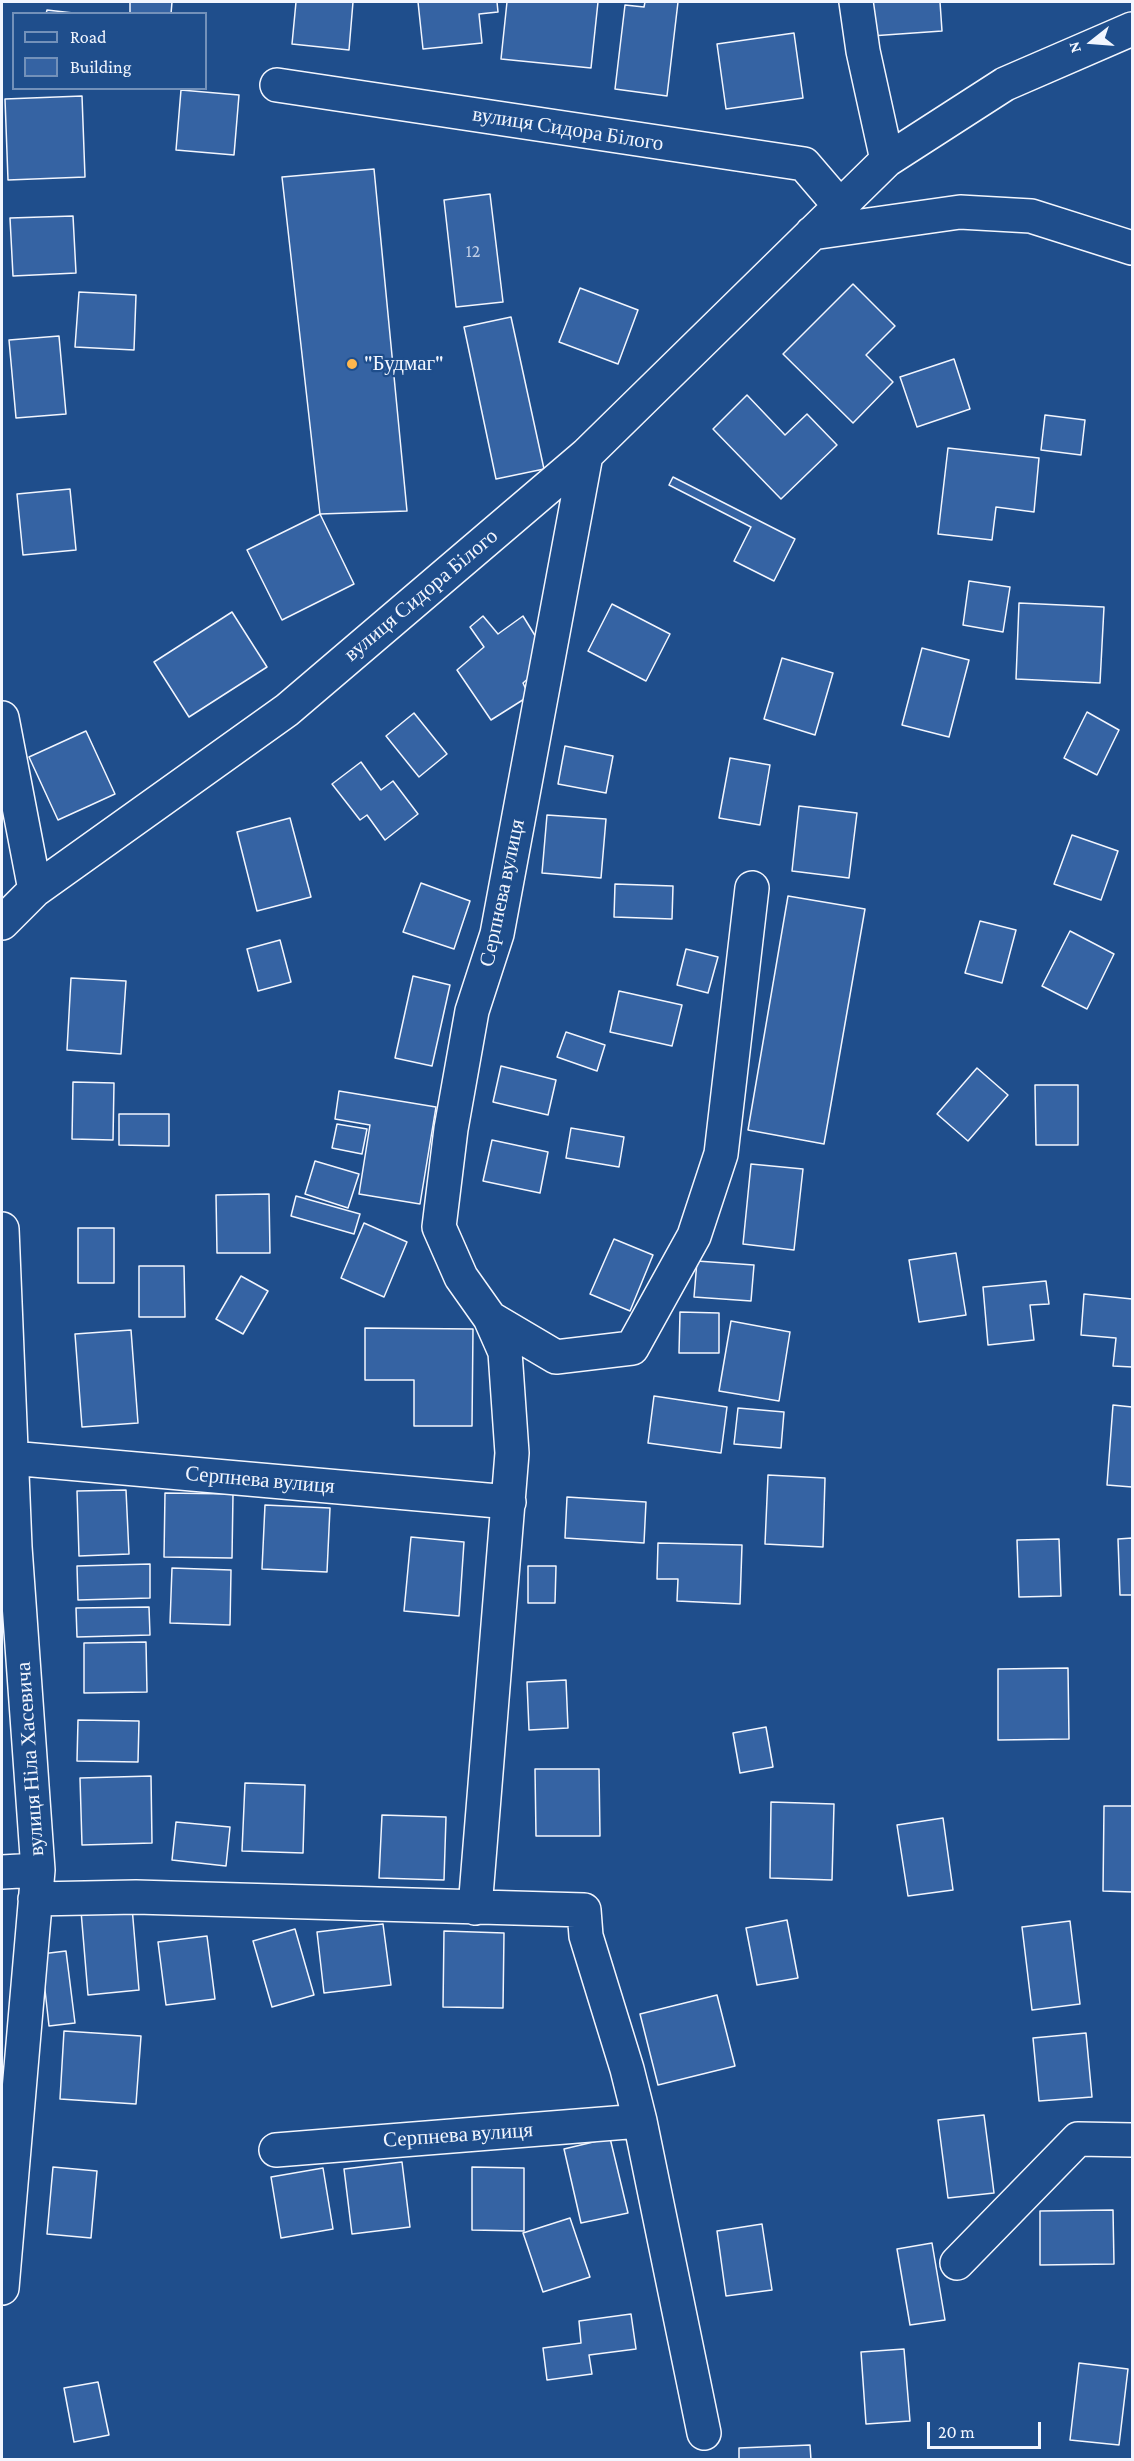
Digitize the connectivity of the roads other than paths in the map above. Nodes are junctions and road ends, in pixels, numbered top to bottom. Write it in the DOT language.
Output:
graph roads {
  1 [pos="856,2"];
  2 [pos="1132,29"];
  3 [pos="277,85"];
  4 [pos="887,160"];
  5 [pos="840,206"];
  6 [pos="812,233"];
  7 [pos="1132,248"];
  8 [pos="586,455"];
  9 [pos="2,718"];
  10 [pos="752,888"];
  11 [pos="35,890"];
  12 [pos="2,923"];
  13 [pos="2,1229"];
  14 [pos="490,1318"];
  15 [pos="11,1458"];
  16 [pos="509,1502"];
  17 [pos="2,1872"];
  18 [pos="36,1885"];
  19 [pos="476,1908"];
  20 [pos="640,2121"];
  21 [pos="1132,2140"];
  22 [pos="276,2150"];
  23 [pos="957,2263"];
  24 [pos="2,2288"];
  25 [pos="704,2433"];
  1 -- 4 [label="street"];
  2 -- 4 [label="street, вулиця Сидора Білого"];
  3 -- 5 [label="street, вулиця Сидора Білого"];
  4 -- 5 [label="street, вулиця Сидора Білого"];
  5 -- 6 [label="street, вулиця Сидора Білого"];
  6 -- 7 [label="street"];
  6 -- 8 [label="street, вулиця Сидора Білого"];
  8 -- 11 [label="street, вулиця Сидора Білого"];
  8 -- 14 [label="street, Серпнева вулиця"];
  9 -- 11 [label="street"];
  10 -- 14 [label="street, Серпнева вулиця"];
  11 -- 12 [label="street, вулиця Сидора Білого"];
  13 -- 15 [label="street, вулиця Ніла Хасевича"];
  14 -- 16 [label="street, Серпнева вулиця"];
  15 -- 16 [label="street, Серпнева вулиця"];
  15 -- 18 [label="street, вулиця Ніла Хасевича"];
  16 -- 19 [label="street, Серпнева вулиця"];
  17 -- 18 [label="street"];
  18 -- 19 [label="street"];
  18 -- 24 [label="street, вулиця Ніла Хасевича"];
  19 -- 20 [label="street"];
  20 -- 22 [label="street, Серпнева вулиця"];
  20 -- 25 [label="street"];
  21 -- 23 [label="street"];
}
